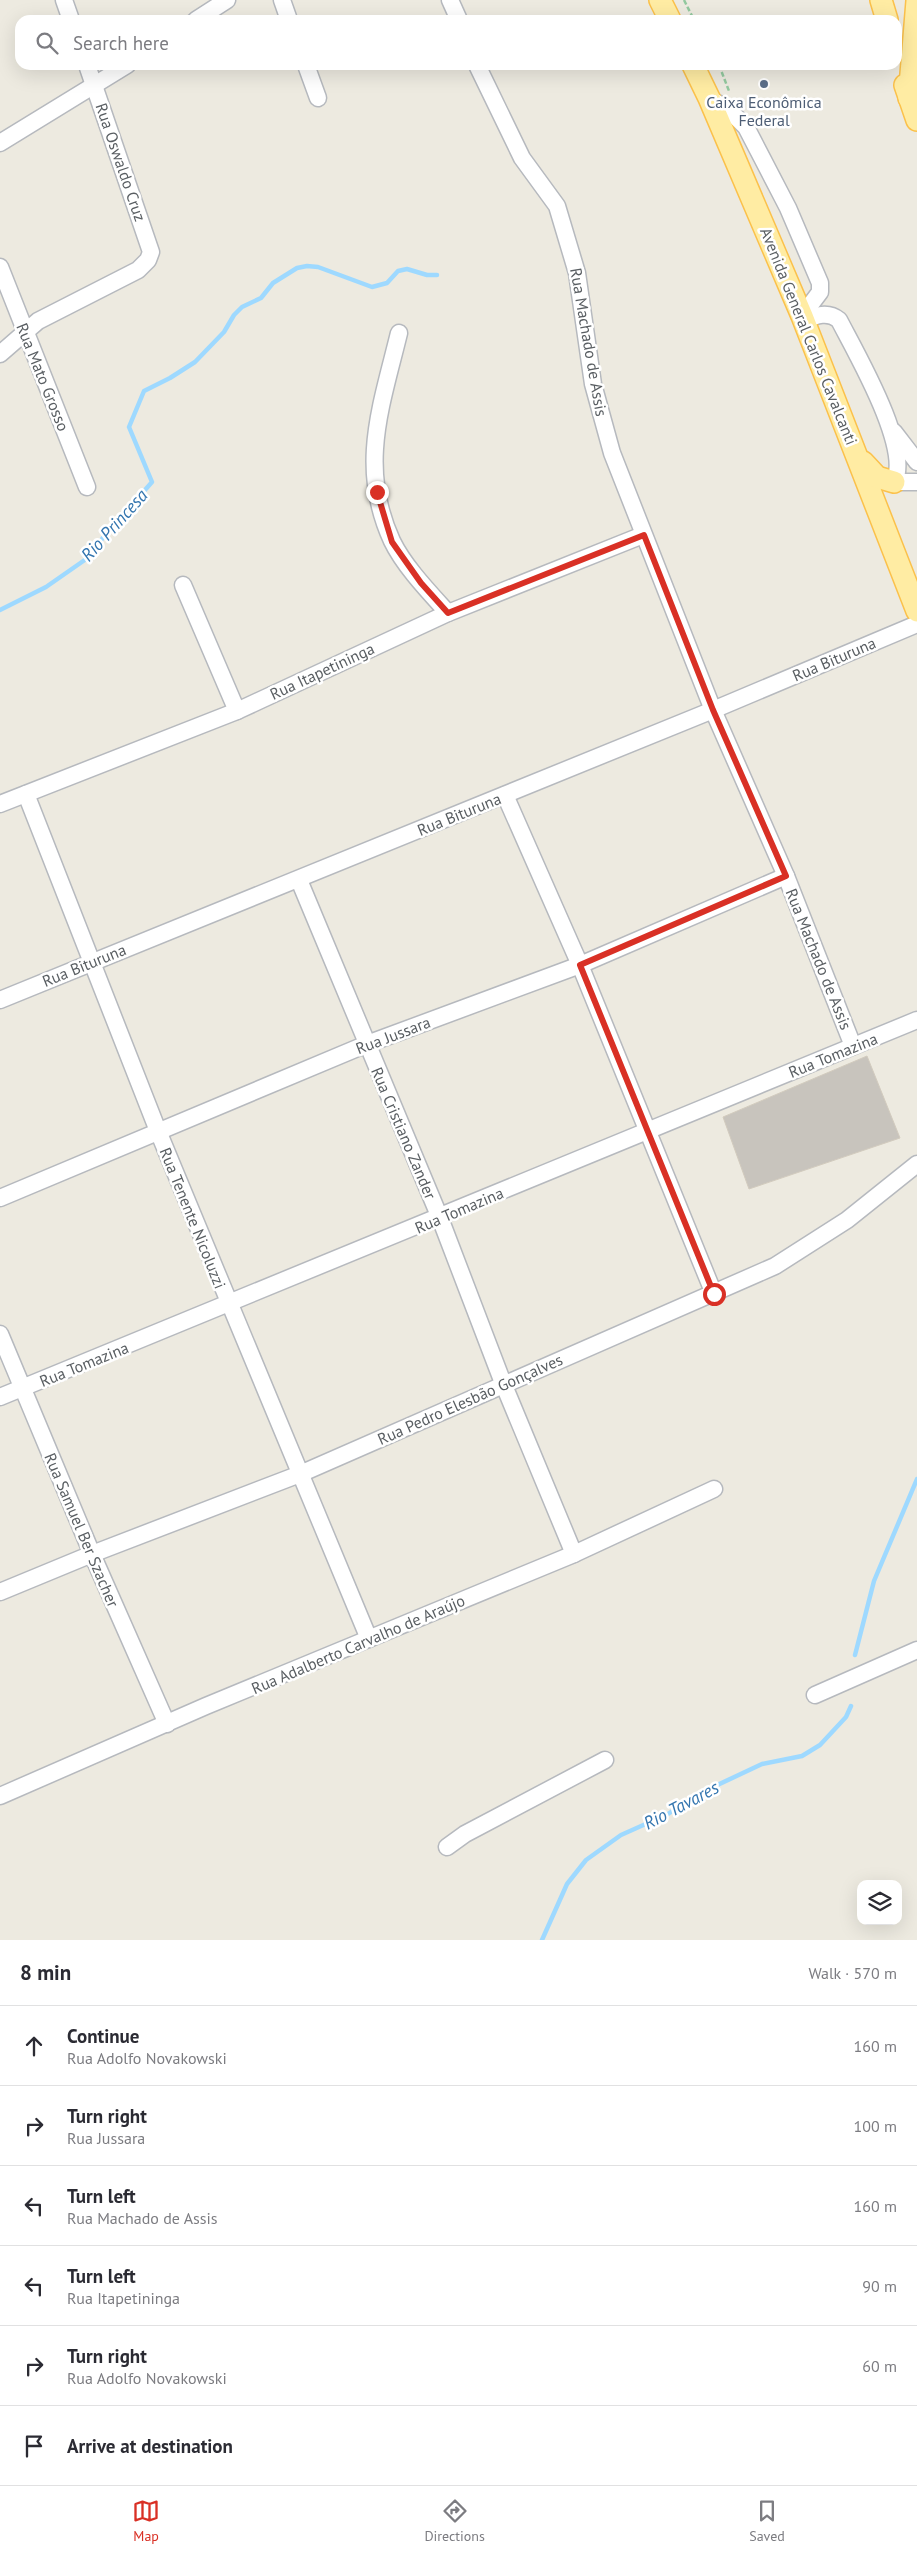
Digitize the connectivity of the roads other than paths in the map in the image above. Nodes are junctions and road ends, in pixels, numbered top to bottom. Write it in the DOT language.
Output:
graph roads {
  1 [pos="64,0"];
  2 [pos="227,0"];
  3 [pos="282,0"];
  4 [pos="450,0"];
  5 [pos="660,0"];
  6 [pos="882,0"];
  7 [pos="917,0"];
  8 [pos="69,15"];
  9 [pos="204,15"];
  10 [pos="287,15"];
  11 [pos="457,15"];
  12 [pos="668,15"];
  13 [pos="886,15"];
  14 [pos="89,70"];
  15 [pos="119,70"];
  16 [pos="308,70"];
  17 [pos="479,70"];
  18 [pos="695,70"];
  19 [pos="901,70"];
  20 [pos="95,86"];
  21 [pos="318,98"];
  22 [pos="709,98"];
  23 [pos="909,98"];
  24 [pos="917,120"];
  25 [pos="0,143"];
  26 [pos="0,267"];
  27 [pos="803,319"];
  28 [pos="24,332"];
  29 [pos="399,334"];
  30 [pos="0,354"];
  31 [pos="891,428"];
  32 [pos="856,448"];
  33 [pos="917,462"];
  34 [pos="894,482"];
  35 [pos="917,482"];
  36 [pos="87,487"];
  37 [pos="644,535"];
  38 [pos="183,585"];
  39 [pos="917,611"];
  40 [pos="448,613"];
  41 [pos="917,624"];
  42 [pos="713,710"];
  43 [pos="237,711"];
  44 [pos="26,794"];
  45 [pos="505,795"];
  46 [pos="0,804"];
  47 [pos="786,876"];
  48 [pos="299,880"];
  49 [pos="90,962"];
  50 [pos="580,965"];
  51 [pos="0,1000"];
  52 [pos="917,1020"];
  53 [pos="368,1044"];
  54 [pos="853,1046"];
  55 [pos="158,1131"];
  56 [pos="646,1132"];
  57 [pos="917,1164"];
  58 [pos="0,1198"];
  59 [pos="440,1218"];
  60 [pos="714,1294"];
  61 [pos="229,1305"];
  62 [pos="0,1334"];
  63 [pos="503,1384"];
  64 [pos="22,1389"];
  65 [pos="0,1397"];
  66 [pos="300,1474"];
  67 [pos="714,1489"];
  68 [pos="92,1554"];
  69 [pos="574,1554"];
  70 [pos="0,1592"];
  71 [pos="368,1639"];
  72 [pos="917,1650"];
  73 [pos="815,1695"];
  74 [pos="168,1724"];
  75 [pos="605,1760"];
  76 [pos="0,1796"];
  77 [pos="447,1848"];
  1 -- 8 [label="street"];
  2 -- 9 [label="street"];
  3 -- 10 [label="street"];
  4 -- 11 [label="street"];
  5 -- 12 [label="main road"];
  6 -- 13 [label="main road"];
  7 -- 23 [label="main road"];
  14 -- 20 [label="street, Rua Oswaldo Cruz"];
  15 -- 20 [label="street"];
  16 -- 21 [label="street"];
  17 -- 37 [label="street, Rua Machado de Assis"];
  18 -- 22 [label="main road, Avenida General Carlos Cavalcanti"];
  19 -- 23 [label="main road"];
  20 -- 25 [label="street"];
  20 -- 28 [label="street, Rua Oswaldo Cruz"];
  22 -- 27 [label="main road, Avenida General Carlos Cavalcanti"];
  22 -- 27 [label="street"];
  23 -- 24 [label="main road"];
  26 -- 28 [label="street, Rua Mato Grosso"];
  27 -- 31 [label="street"];
  27 -- 32 [label="main road, Avenida General Carlos Cavalcanti"];
  28 -- 30 [label="street"];
  28 -- 36 [label="street, Rua Mato Grosso"];
  29 -- 40 [label="street"];
  31 -- 33 [label="street"];
  31 -- 34 [label="street"];
  32 -- 34 [label="main road"];
  32 -- 39 [label="main road, Avenida General Carlos Cavalcanti"];
  34 -- 35 [label="street"];
  37 -- 40 [label="street, Rua Itapetininga"];
  37 -- 42 [label="street, Rua Machado de Assis"];
  38 -- 43 [label="street"];
  40 -- 43 [label="street, Rua Itapetininga"];
  41 -- 42 [label="street, Rua Bituruna"];
  42 -- 45 [label="street, Rua Bituruna"];
  42 -- 47 [label="street, Rua Machado de Assis"];
  43 -- 44 [label="street, Rua Itapetininga"];
  44 -- 46 [label="street, Rua Itapetininga"];
  44 -- 49 [label="street, Rua Tenente Nicoluzzi"];
  45 -- 48 [label="street, Rua Bituruna"];
  45 -- 50 [label="street"];
  47 -- 50 [label="street, Rua Jussara"];
  47 -- 54 [label="street, Rua Machado de Assis"];
  48 -- 49 [label="street, Rua Bituruna"];
  48 -- 53 [label="street, Rua Cristiano Zander"];
  49 -- 51 [label="street, Rua Bituruna"];
  49 -- 55 [label="street, Rua Tenente Nicoluzzi"];
  50 -- 53 [label="street, Rua Jussara"];
  50 -- 56 [label="street"];
  52 -- 54 [label="street, Rua Tomazina"];
  53 -- 55 [label="street, Rua Jussara"];
  53 -- 59 [label="street, Rua Cristiano Zander"];
  54 -- 56 [label="street, Rua Tomazina"];
  55 -- 58 [label="street, Rua Jussara"];
  55 -- 61 [label="street, Rua Tenente Nicoluzzi"];
  56 -- 59 [label="street, Rua Tomazina"];
  56 -- 60 [label="street"];
  57 -- 60 [label="street, Rua Pedro Elesbão Gonçalves"];
  59 -- 61 [label="street, Rua Tomazina"];
  59 -- 63 [label="street, Rua Cristiano Zander"];
  60 -- 63 [label="street, Rua Pedro Elesbão Gonçalves"];
  61 -- 64 [label="street, Rua Tomazina"];
  61 -- 66 [label="street, Rua Tenente Nicoluzzi"];
  62 -- 64 [label="street, Rua Samuel Ber Szacher"];
  63 -- 66 [label="street, Rua Pedro Elesbão Gonçalves"];
  63 -- 69 [label="street, Rua Cristiano Zander"];
  64 -- 65 [label="street, Rua Tomazina"];
  64 -- 68 [label="street, Rua Samuel Ber Szacher"];
  66 -- 68 [label="street, Rua Pedro Elesbão Gonçalves"];
  66 -- 71 [label="street, Rua Tenente Nicoluzzi"];
  67 -- 69 [label="street, Rua Adalberto Carvalho de Araújo"];
  68 -- 70 [label="street, Rua Pedro Elesbão Gonçalves"];
  68 -- 74 [label="street, Rua Samuel Ber Szacher"];
  69 -- 71 [label="street, Rua Adalberto Carvalho de Araújo"];
  71 -- 74 [label="street, Rua Adalberto Carvalho de Araújo"];
  72 -- 73 [label="street"];
  74 -- 76 [label="street, Rua Adalberto Carvalho de Araújo"];
  75 -- 77 [label="street"];
}
